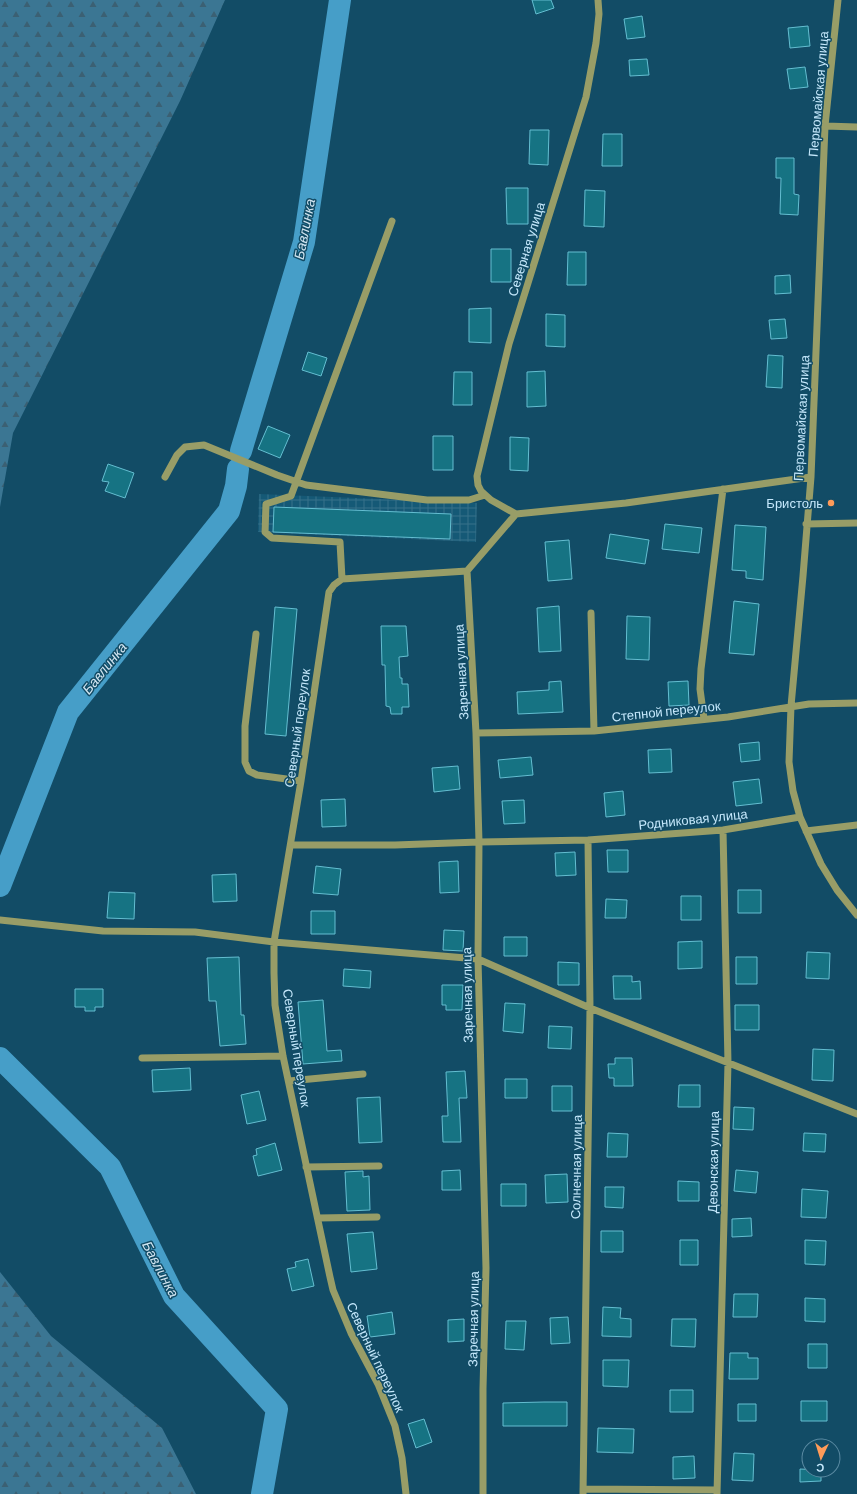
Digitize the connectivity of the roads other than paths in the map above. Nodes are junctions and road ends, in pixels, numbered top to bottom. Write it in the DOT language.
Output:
graph roads {
  1 [pos="598,0"];
  2 [pos="838,0"];
  3 [pos="825,126"];
  4 [pos="857,127"];
  5 [pos="392,221"];
  6 [pos="165,477"];
  7 [pos="811,477"];
  8 [pos="296,482"];
  9 [pos="723,489"];
  10 [pos="488,498"];
  11 [pos="516,514"];
  12 [pos="857,523"];
  13 [pos="806,524"];
  14 [pos="467,571"];
  15 [pos="342,579"];
  16 [pos="591,613"];
  17 [pos="256,634"];
  18 [pos="857,703"];
  19 [pos="791,706"];
  20 [pos="704,719"];
  21 [pos="594,731"];
  22 [pos="476,733"];
  23 [pos="302,781"];
  24 [pos="800,817"];
  25 [pos="857,825"];
  26 [pos="723,830"];
  27 [pos="806,831"];
  28 [pos="588,840"];
  29 [pos="479,842"];
  30 [pos="291,845"];
  31 [pos="857,915"];
  32 [pos="0,920"];
  33 [pos="274,942"];
  34 [pos="478,959"];
  35 [pos="590,1008"];
  36 [pos="283,1056"];
  37 [pos="142,1058"];
  38 [pos="728,1062"];
  39 [pos="363,1074"];
  40 [pos="289,1081"];
  41 [pos="857,1114"];
  42 [pos="306,1166"];
  43 [pos="379,1166"];
  44 [pos="378,1217"];
  45 [pos="318,1218"];
  46 [pos="583,1491"];
  47 [pos="717,1492"];
  48 [pos="406,1494"];
  49 [pos="483,1494"];
  1 -- 10 [label="street, Северная улица"];
  2 -- 3 [label="street, Первомайская улица"];
  3 -- 4 [label="street"];
  3 -- 7 [label="street, Первомайская улица"];
  5 -- 8 [label="street"];
  6 -- 8 [label="street"];
  7 -- 9 [label="street"];
  7 -- 13 [label="street, Первомайская улица"];
  8 -- 10 [label="street"];
  8 -- 15 [label="street"];
  9 -- 11 [label="street"];
  9 -- 20 [label="street"];
  10 -- 11 [label="street"];
  11 -- 14 [label="street"];
  12 -- 13 [label="street"];
  13 -- 19 [label="street, Первомайская улица"];
  14 -- 15 [label="street"];
  14 -- 22 [label="street, Заречная улица"];
  15 -- 23 [label="street, Северный переулок"];
  16 -- 21 [label="street"];
  17 -- 23 [label="street"];
  18 -- 19 [label="street, Степной переулок"];
  19 -- 20 [label="street, Степной переулок"];
  19 -- 24 [label="street, Первомайская улица"];
  20 -- 21 [label="street, Степной переулок"];
  21 -- 22 [label="street, Степной переулок"];
  22 -- 29 [label="street, Заречная улица"];
  23 -- 30 [label="street, Северный переулок"];
  24 -- 26 [label="street, Родниковая улица"];
  24 -- 27 [label="street, Первомайская улица"];
  25 -- 27 [label="street"];
  26 -- 28 [label="street, Родниковая улица"];
  26 -- 38 [label="street, Девонская улица"];
  27 -- 31 [label="street, Первомайская улица"];
  28 -- 29 [label="street, Родниковая улица"];
  28 -- 35 [label="street, Солнечная улица"];
  29 -- 30 [label="street, Родниковая улица"];
  29 -- 34 [label="street, Заречная улица"];
  30 -- 33 [label="street, Северный переулок"];
  32 -- 33 [label="street"];
  33 -- 34 [label="street"];
  33 -- 36 [label="street, Северный переулок"];
  34 -- 35 [label="street"];
  34 -- 49 [label="street, Заречная улица"];
  35 -- 38 [label="street"];
  35 -- 46 [label="street, Солнечная улица"];
  36 -- 37 [label="street"];
  36 -- 40 [label="street, Северный переулок"];
  38 -- 41 [label="street"];
  38 -- 47 [label="street, Девонская улица"];
  39 -- 40 [label="street"];
  40 -- 42 [label="street, Северный переулок"];
  42 -- 43 [label="street"];
  42 -- 45 [label="street, Северный переулок"];
  44 -- 45 [label="street"];
  45 -- 48 [label="street, Северный переулок"];
  46 -- 47 [label="street"];
}
